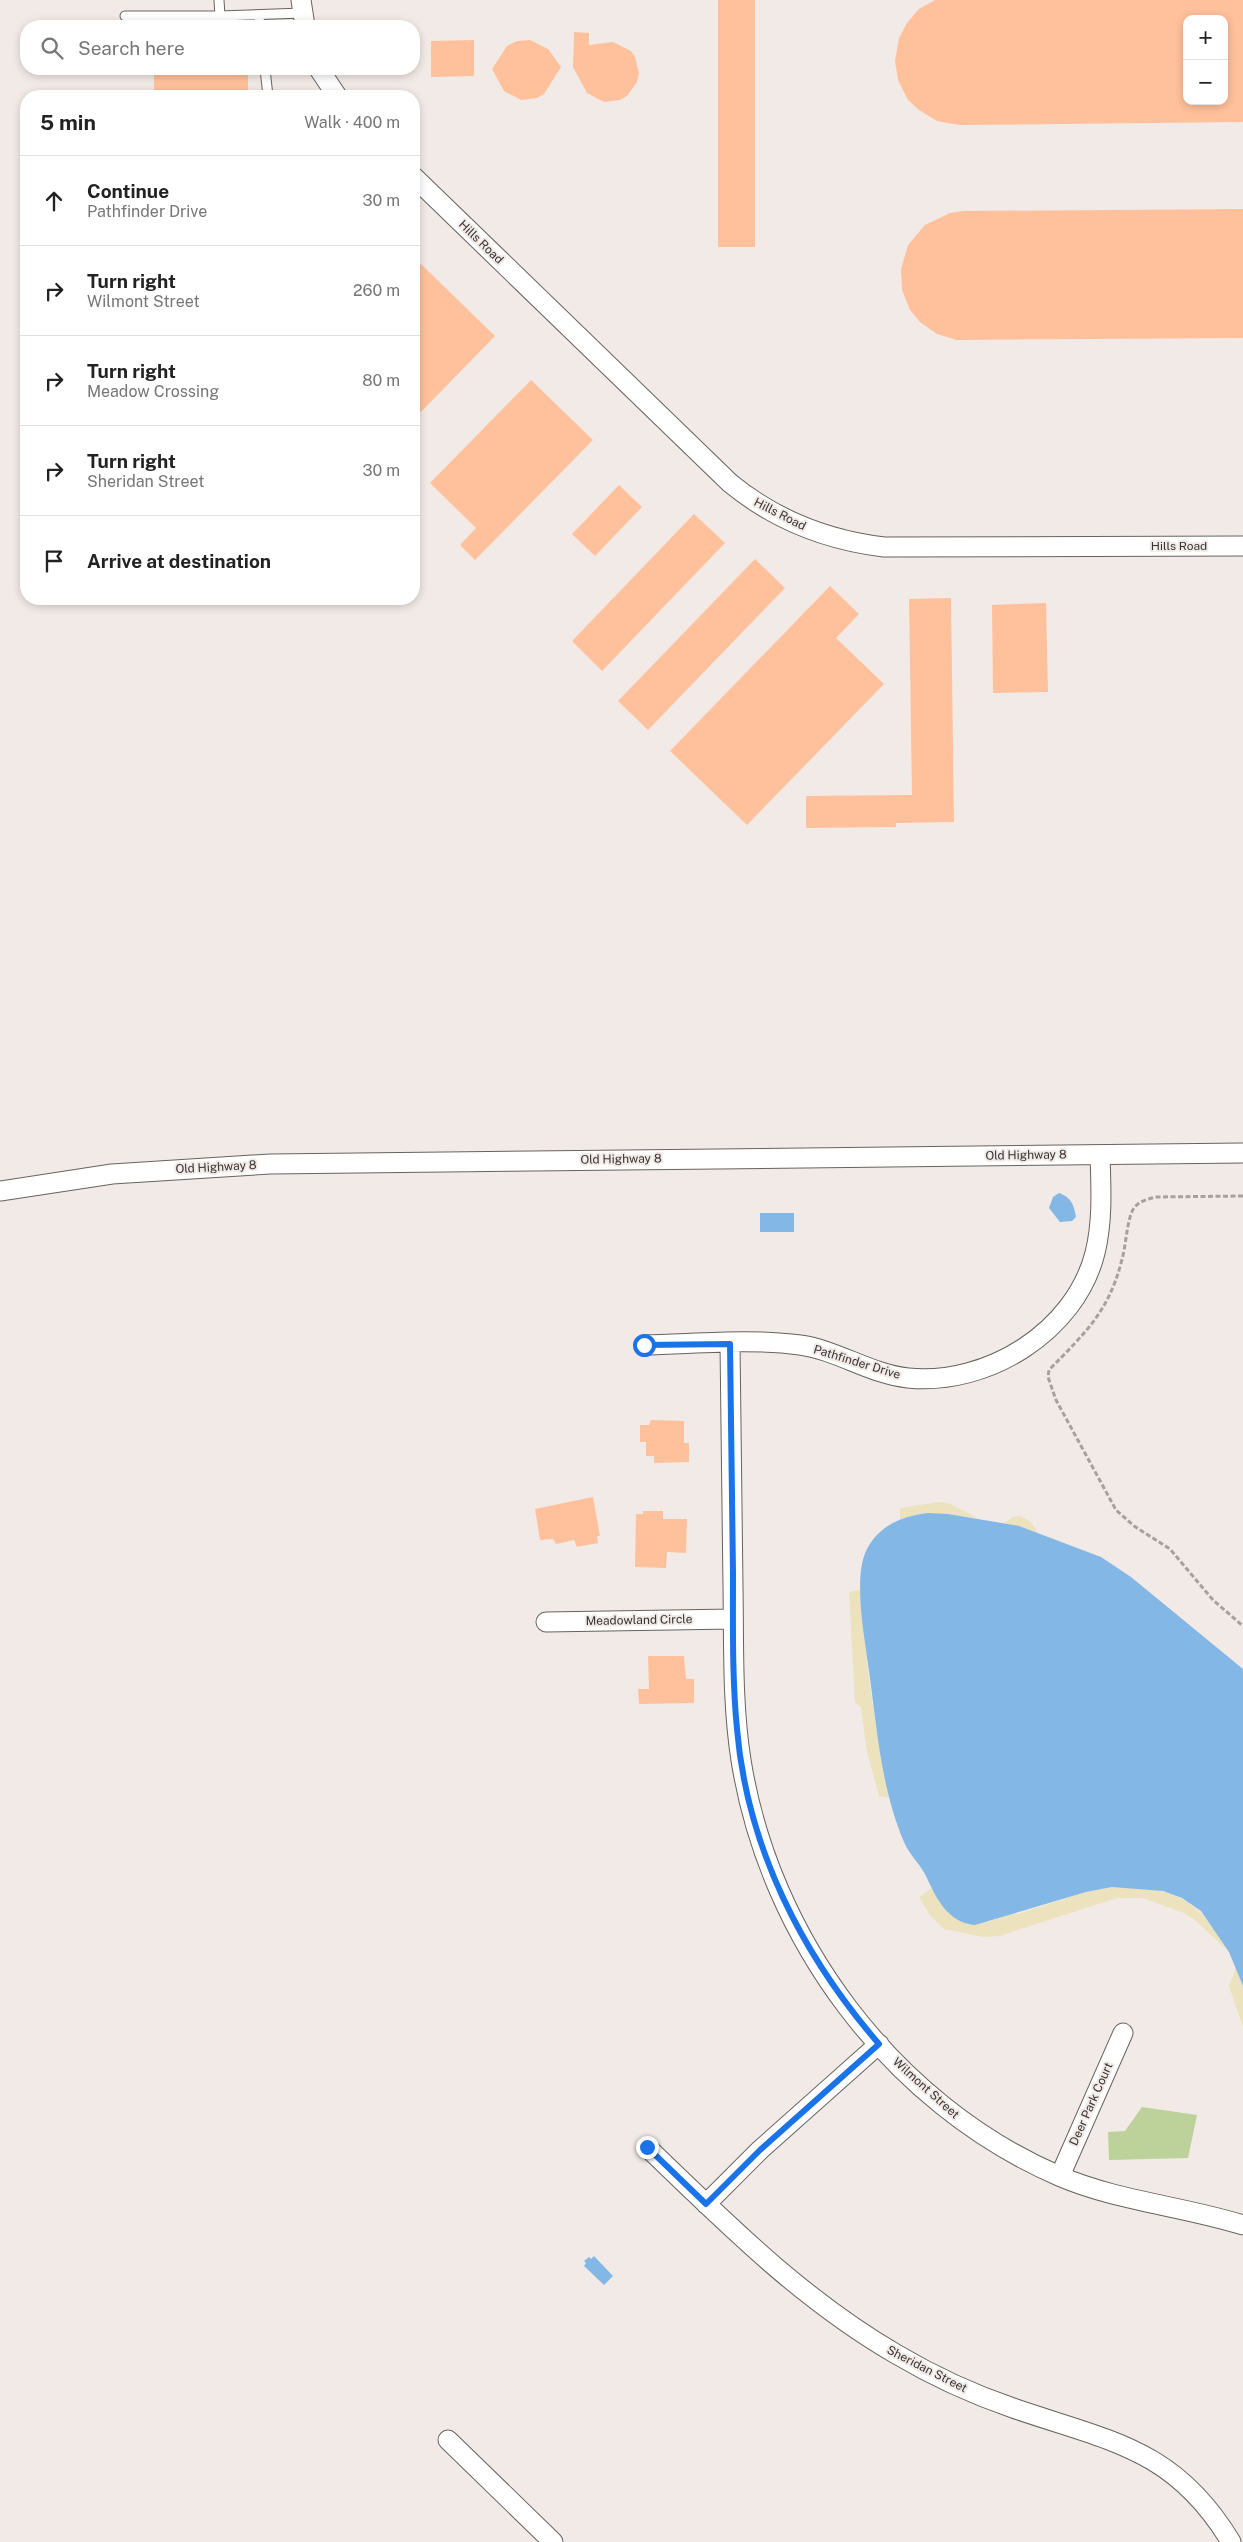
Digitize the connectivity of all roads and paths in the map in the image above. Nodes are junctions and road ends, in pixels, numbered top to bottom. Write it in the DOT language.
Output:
graph roads {
  1 [pos="219,0"];
  2 [pos="303,13"];
  3 [pos="125,16"];
  4 [pos="220,16"];
  5 [pos="259,16"];
  6 [pos="259,20"];
  7 [pos="266,75"];
  8 [pos="324,75"];
  9 [pos="267,90"];
  10 [pos="333,90"];
  11 [pos="420,183"];
  12 [pos="1243,546"];
  13 [pos="1243,1153"];
  14 [pos="1100,1155"];
  15 [pos="0,1192"];
  16 [pos="1243,1196"];
  17 [pos="730,1344"];
  18 [pos="644,1345"];
  19 [pos="733,1619"];
  20 [pos="546,1622"];
  21 [pos="1243,1626"];
  22 [pos="1123,2033"];
  23 [pos="879,2044"];
  24 [pos="647,2147"];
  25 [pos="1060,2176"];
  26 [pos="706,2204"];
  27 [pos="1243,2225"];
  28 [pos="448,2440"];
  29 [pos="553,2542"];
  30 [pos="1231,2542"];
  1 -- 4 [label="lane"];
  2 -- 5 [label="lane"];
  3 -- 4 [label="lane"];
  4 -- 5 [label="lane"];
  5 -- 6 [label="lane"];
  7 -- 9 [label="lane"];
  8 -- 10 [label="street"];
  11 -- 12 [label="street, Hills Road"];
  13 -- 14 [label="street, Old Highway 8"];
  14 -- 15 [label="street, Old Highway 8"];
  14 -- 17 [label="street, Pathfinder Drive"];
  16 -- 21 [label="path"];
  17 -- 18 [label="street, Pathfinder Drive"];
  17 -- 19 [label="street, Wilmont Street"];
  19 -- 20 [label="street, Meadowland Circle"];
  19 -- 23 [label="street, Wilmont Street"];
  22 -- 25 [label="street, Deer Park Court"];
  23 -- 25 [label="street, Wilmont Street"];
  23 -- 26 [label="street"];
  24 -- 26 [label="street, Sheridan Street"];
  25 -- 27 [label="street, Wilmont Street"];
  26 -- 30 [label="street, Sheridan Street"];
  28 -- 29 [label="street"];
}
